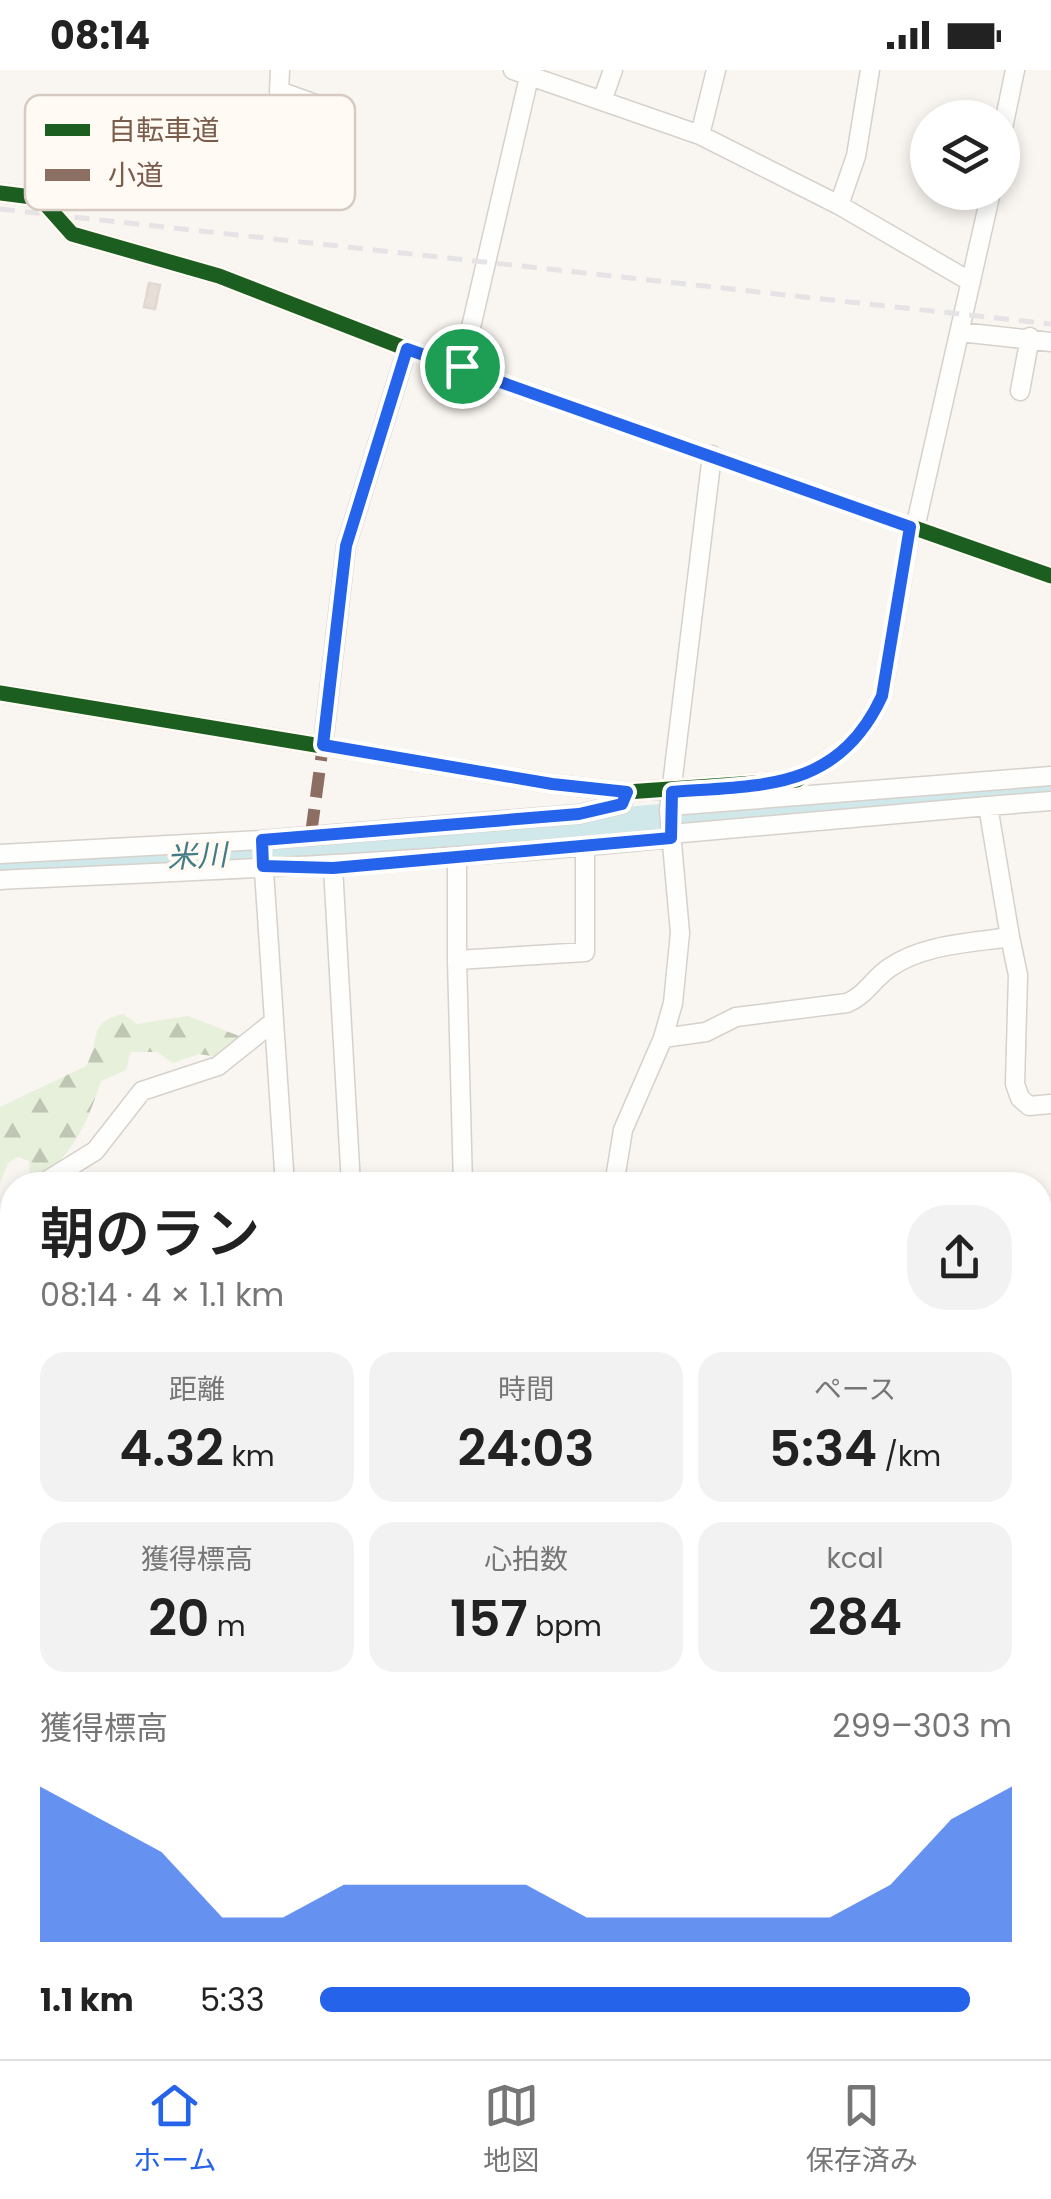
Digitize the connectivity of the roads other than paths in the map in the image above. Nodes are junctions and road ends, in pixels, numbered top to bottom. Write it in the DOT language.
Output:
graph roads {
  1 [pos="280,70"];
  2 [pos="613,70"];
  3 [pos="716,70"];
  4 [pos="870,70"];
  5 [pos="1015,70"];
  6 [pos="519,72"];
  7 [pos="291,95"];
  8 [pos="1009,100"];
  9 [pos="602,102"];
  10 [pos="700,135"];
  11 [pos="0,193"];
  12 [pos="25,196"];
  13 [pos="838,205"];
  14 [pos="51,210"];
  15 [pos="987,210"];
  16 [pos="971,282"];
  17 [pos="960,332"];
  18 [pos="1030,337"];
  19 [pos="1051,342"];
  20 [pos="407,349"];
  21 [pos="462,366"];
  22 [pos="1020,391"];
  23 [pos="712,455"];
  24 [pos="913,528"];
  25 [pos="1051,576"];
  26 [pos="0,693"];
  27 [pos="323,745"];
  28 [pos="1051,776"];
  29 [pos="627,792"];
  30 [pos="1051,801"];
  31 [pos="988,806"];
  32 [pos="670,818"];
  33 [pos="262,840"];
  34 [pos="585,847"];
  35 [pos="0,854"];
  36 [pos="457,859"];
  37 [pos="263,866"];
  38 [pos="333,868"];
  39 [pos="0,880"];
  40 [pos="1010,937"];
  41 [pos="457,960"];
  42 [pos="273,1022"];
  43 [pos="663,1038"];
  44 [pos="1051,1104"];
  45 [pos="61,1172"];
  46 [pos="284,1172"];
  47 [pos="349,1172"];
  48 [pos="463,1172"];
  49 [pos="616,1172"];
  1 -- 7 [label="street"];
  2 -- 9 [label="street"];
  3 -- 10 [label="street"];
  4 -- 13 [label="street"];
  5 -- 8 [label="street"];
  6 -- 9 [label="street"];
  6 -- 21 [label="street"];
  9 -- 10 [label="street"];
  10 -- 13 [label="street"];
  11 -- 12 [label="street"];
  13 -- 16 [label="street"];
  14 -- 20 [label="street"];
  15 -- 16 [label="street"];
  16 -- 17 [label="street"];
  17 -- 18 [label="street"];
  17 -- 24 [label="street"];
  18 -- 19 [label="street"];
  18 -- 22 [label="street"];
  20 -- 21 [label="street"];
  20 -- 27 [label="street"];
  21 -- 23 [label="street"];
  23 -- 24 [label="street"];
  23 -- 32 [label="street"];
  24 -- 25 [label="street"];
  24 -- 32 [label="street"];
  26 -- 27 [label="street"];
  27 -- 29 [label="street"];
  28 -- 32 [label="street"];
  29 -- 32 [label="street"];
  29 -- 33 [label="street"];
  30 -- 31 [label="street"];
  31 -- 32 [label="street"];
  31 -- 40 [label="street"];
  32 -- 34 [label="street"];
  32 -- 43 [label="street"];
  33 -- 35 [label="street"];
  33 -- 37 [label="street"];
  34 -- 36 [label="street"];
  34 -- 41 [label="street"];
  36 -- 38 [label="street"];
  36 -- 41 [label="street"];
  37 -- 38 [label="street"];
  37 -- 39 [label="street"];
  37 -- 42 [label="street"];
  38 -- 47 [label="street"];
  40 -- 43 [label="street"];
  40 -- 44 [label="street"];
  41 -- 48 [label="street"];
  42 -- 45 [label="street"];
  42 -- 46 [label="street"];
  43 -- 49 [label="street"];
}
